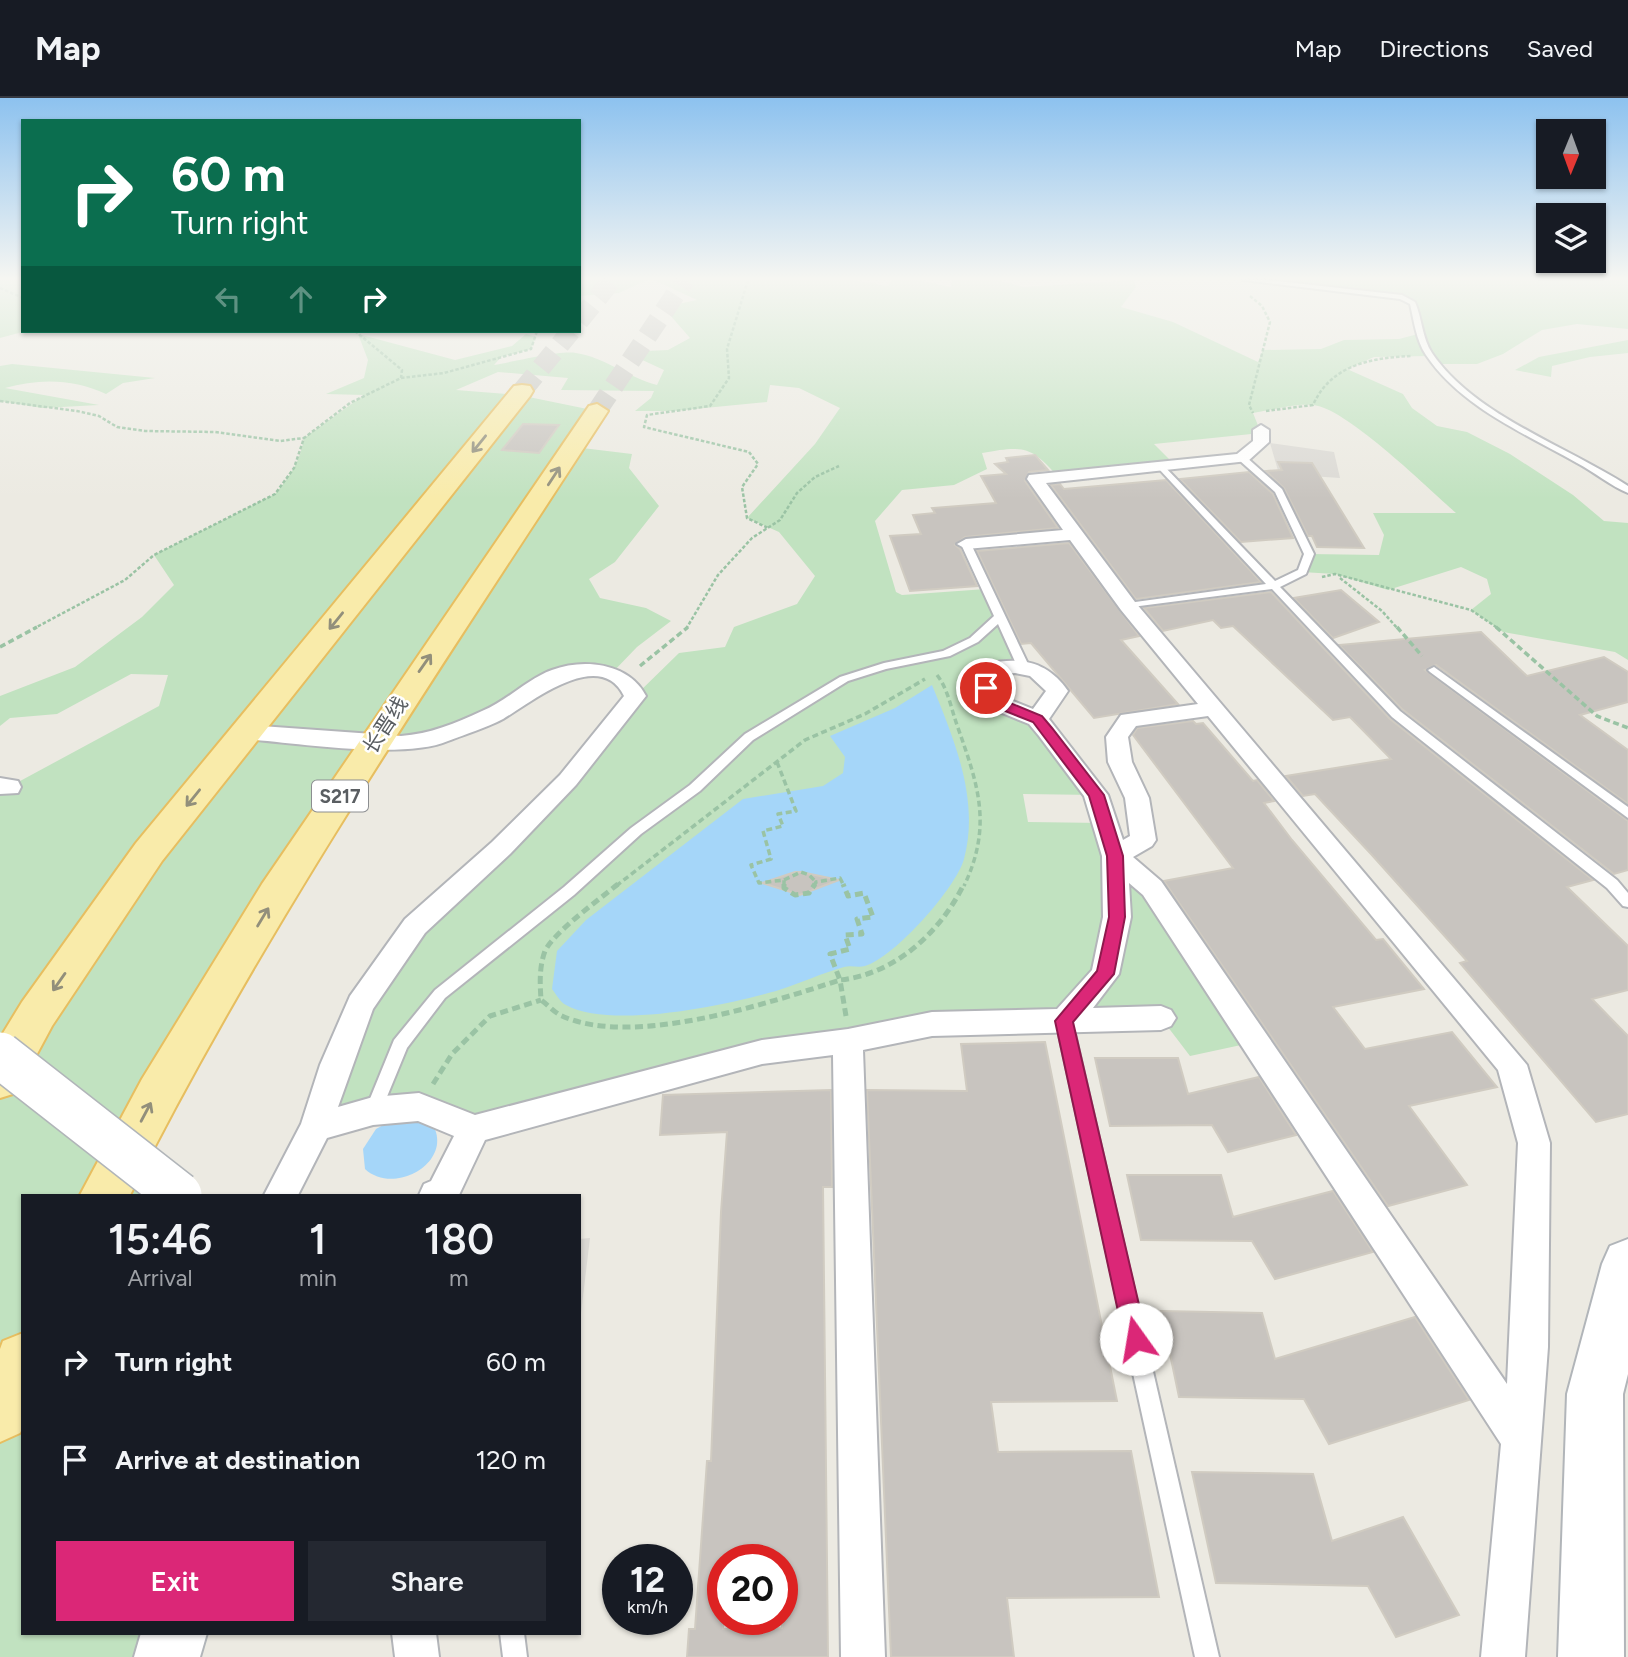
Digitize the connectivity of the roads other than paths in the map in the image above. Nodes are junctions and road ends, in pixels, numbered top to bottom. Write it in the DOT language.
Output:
graph roads {
  1 [pos="1428,353"];
  2 [pos="522,391"];
  3 [pos="597,411"];
  4 [pos="1261,430"];
  5 [pos="1242,458"];
  6 [pos="1162,467"];
  7 [pos="1628,491"];
  8 [pos="1075,534"];
  9 [pos="966,544"];
  10 [pos="1274,586"];
  11 [pos="1128,606"];
  12 [pos="999,618"];
  13 [pos="1023,666"];
  14 [pos="1434,670"];
  15 [pos="1212,709"];
  16 [pos="1037,719"];
  17 [pos="246,732"];
  18 [pos="374,741"];
  19 [pos="1628,814"];
  20 [pos="1115,856"];
  21 [pos="1628,902"];
  22 [pos="1161,1018"];
  23 [pos="1064,1021"];
  24 [pos="848,1041"];
  25 [pos="0,1055"];
  26 [pos="0,1079"];
  27 [pos="373,1111"];
  28 [pos="316,1127"];
  29 [pos="474,1129"];
  30 [pos="106,1194"];
  31 [pos="177,1194"];
  32 [pos="282,1194"];
  33 [pos="438,1194"];
  34 [pos="1628,1264"];
  35 [pos="21,1366"];
  36 [pos="0,1413"];
  37 [pos="1522,1441"];
  38 [pos="173,1635"];
  39 [pos="414,1635"];
  40 [pos="512,1635"];
  41 [pos="167,1657"];
  42 [pos="417,1657"];
  43 [pos="515,1657"];
  44 [pos="863,1657"];
  45 [pos="1207,1657"];
  46 [pos="1503,1657"];
  47 [pos="1591,1657"];
  1 -- 7 [label="lane"];
  2 -- 17 [label="main road, one-way"];
  18 -- 3 [label="main road, 长晋线 / S217, one-way"];
  4 -- 5 [label="street"];
  5 -- 6 [label="street"];
  5 -- 10 [label="lane"];
  6 -- 8 [label="street"];
  6 -- 10 [label="lane"];
  8 -- 9 [label="street"];
  8 -- 11 [label="street"];
  9 -- 12 [label="lane"];
  10 -- 11 [label="lane"];
  10 -- 21 [label="lane"];
  11 -- 15 [label="street"];
  12 -- 13 [label="lane"];
  12 -- 27 [label="lane"];
  13 -- 16 [label="street"];
  13 -- 16 [label="street"];
  14 -- 19 [label="lane"];
  15 -- 20 [label="street"];
  15 -- 37 [label="street"];
  16 -- 20 [label="street"];
  17 -- 18 [label="street"];
  17 -- 26 [label="main road, one-way"];
  18 -- 28 [label="street"];
  30 -- 18 [label="main road, 长晋线 / S217, one-way"];
  20 -- 23 [label="street"];
  20 -- 37 [label="street"];
  22 -- 23 [label="street"];
  23 -- 24 [label="street"];
  23 -- 45 [label="lane"];
  24 -- 29 [label="street"];
  24 -- 44 [label="street"];
  25 -- 31 [label="street, bridge"];
  27 -- 28 [label="street"];
  27 -- 29 [label="street"];
  28 -- 32 [label="street"];
  29 -- 33 [label="street"];
  34 -- 47 [label="street"];
  35 -- 36 [label="main road"];
  37 -- 46 [label="street"];
  38 -- 41 [label="street"];
  39 -- 42 [label="street"];
  40 -- 43 [label="lane"];
}
